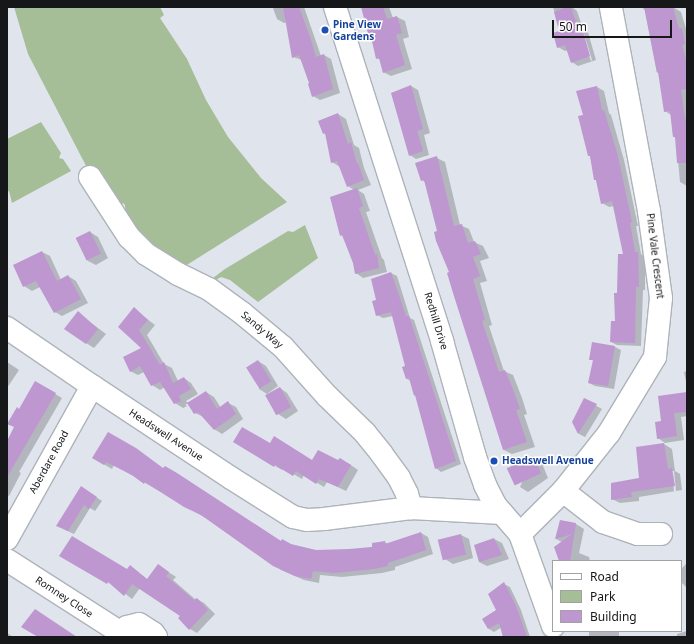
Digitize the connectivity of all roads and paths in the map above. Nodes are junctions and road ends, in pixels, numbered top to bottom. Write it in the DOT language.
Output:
graph roads {
  1 [pos="335,7"];
  2 [pos="611,7"];
  3 [pos="90,177"];
  4 [pos="7,328"];
  5 [pos="92,386"];
  6 [pos="563,491"];
  7 [pos="411,508"];
  8 [pos="502,513"];
  9 [pos="520,534"];
  10 [pos="661,534"];
  11 [pos="7,539"];
  12 [pos="7,560"];
  13 [pos="552,623"];
  14 [pos="120,635"];
  15 [pos="156,637"];
  1 -- 8 [label="street, Redhill Drive"];
  2 -- 6 [label="street, Pine Vale Crescent"];
  3 -- 7 [label="street, Sandy Way"];
  4 -- 5 [label="street, Headswell Avenue"];
  5 -- 7 [label="street, Headswell Avenue"];
  5 -- 11 [label="street, Aberdare Road"];
  6 -- 9 [label="street, Pine Vale Crescent"];
  6 -- 10 [label="street"];
  7 -- 8 [label="street, Headswell Avenue"];
  8 -- 9 [label="street, Redhill Drive"];
  9 -- 13 [label="street, Redhill Drive"];
  12 -- 14 [label="street, Romney Close"];
  14 -- 15 [label="street, Romney Close"];
}
